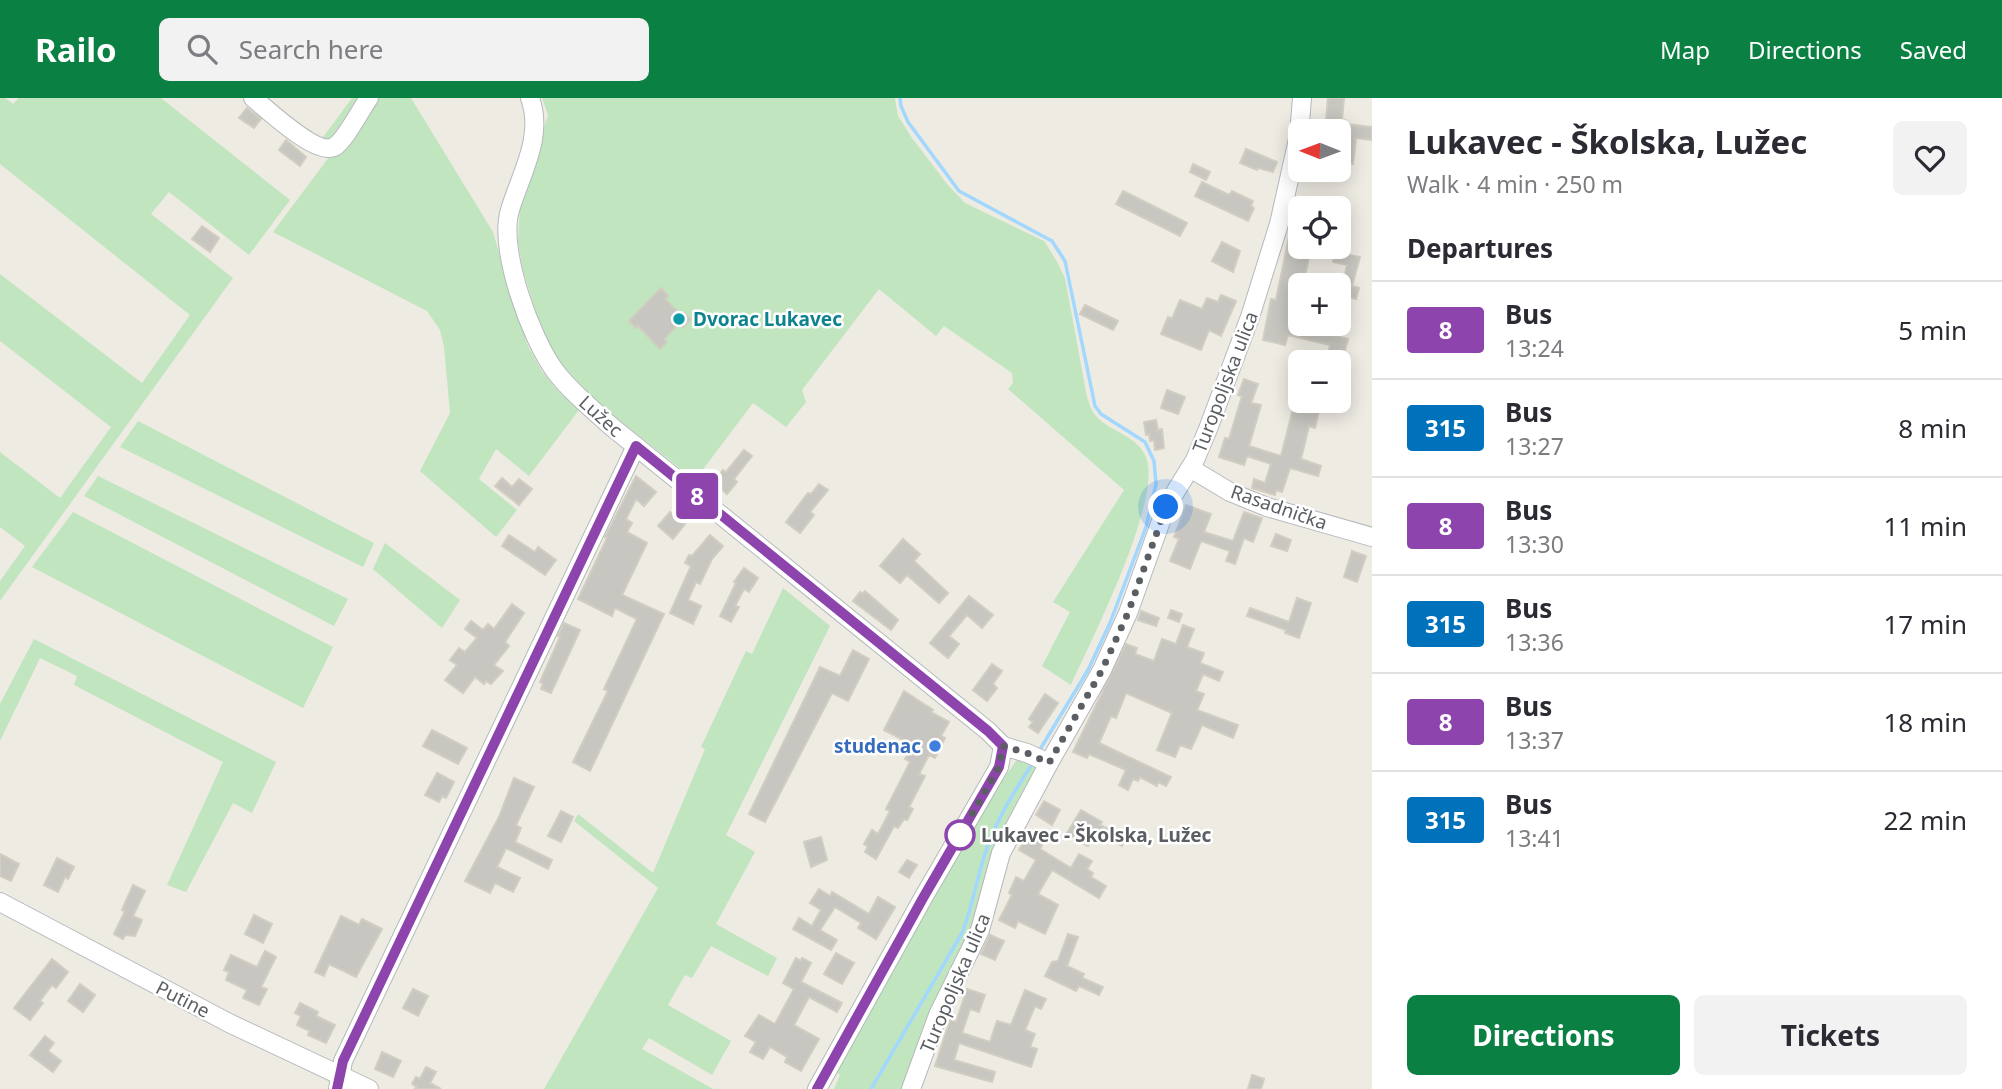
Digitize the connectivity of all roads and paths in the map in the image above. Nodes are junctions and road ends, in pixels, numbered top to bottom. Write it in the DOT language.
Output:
graph roads {
  1 [pos="253,98"];
  2 [pos="369,98"];
  3 [pos="530,98"];
  4 [pos="1302,98"];
  5 [pos="636,446"];
  6 [pos="1190,468"];
  7 [pos="1372,537"];
  8 [pos="1003,746"];
  9 [pos="1039,758"];
  10 [pos="0,902"];
  11 [pos="338,1082"];
  12 [pos="369,1089"];
  13 [pos="817,1089"];
  14 [pos="911,1089"];
  1 -- 2 [label="street"];
  3 -- 5 [label="street, Lužec"];
  4 -- 6 [label="street, Turopoljska ulica"];
  5 -- 8 [label="street, Lužec"];
  5 -- 11 [label="street"];
  6 -- 7 [label="street, Rasadnička"];
  6 -- 9 [label="street, Turopoljska ulica"];
  8 -- 9 [label="street"];
  8 -- 13 [label="street"];
  9 -- 14 [label="street, Turopoljska ulica"];
  10 -- 11 [label="street, Putine"];
  11 -- 12 [label="street, Putine"];
}
